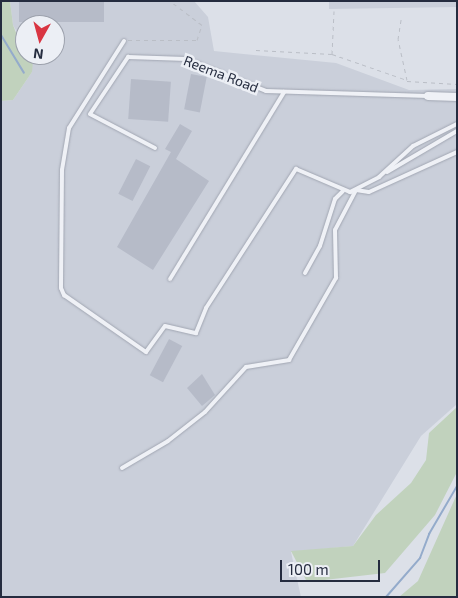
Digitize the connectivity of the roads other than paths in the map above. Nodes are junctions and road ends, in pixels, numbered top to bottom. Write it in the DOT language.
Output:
graph roads {
  1 [pos="124,40"];
  2 [pos="284,92"];
  3 [pos="428,96"];
  4 [pos="457,97"];
  5 [pos="457,124"];
  6 [pos="457,131"];
  7 [pos="155,148"];
  8 [pos="457,152"];
  9 [pos="379,177"];
  10 [pos="356,190"];
  11 [pos="344,191"];
  12 [pos="305,273"];
  13 [pos="170,279"];
  14 [pos="122,468"];
  1 -- 11 [label="lane"];
  2 -- 3 [label="lane, Reema Road"];
  2 -- 7 [label="lane, Reema Road"];
  2 -- 13 [label="lane"];
  3 -- 4 [label="street, Reema Road"];
  5 -- 9 [label="lane"];
  6 -- 9 [label="lane"];
  8 -- 10 [label="lane"];
  9 -- 10 [label="lane"];
  10 -- 11 [label="lane"];
  10 -- 14 [label="lane"];
  11 -- 12 [label="lane"];
}
